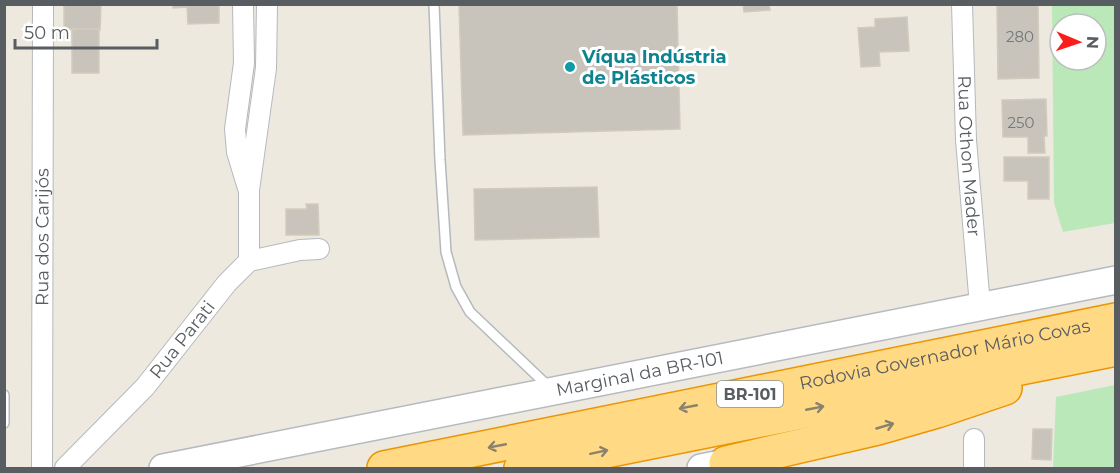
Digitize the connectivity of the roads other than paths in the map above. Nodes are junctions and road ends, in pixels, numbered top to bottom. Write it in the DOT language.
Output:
graph roads {
  1 [pos="43,4"];
  2 [pos="243,4"];
  3 [pos="267,4"];
  4 [pos="434,4"];
  5 [pos="962,4"];
  6 [pos="249,190"];
  7 [pos="319,249"];
  8 [pos="249,261"];
  9 [pos="1116,280"];
  10 [pos="980,306"];
  11 [pos="1116,320"];
  12 [pos="1116,349"];
  13 [pos="553,390"];
  14 [pos="4,395"];
  15 [pos="4,423"];
  16 [pos="974,439"];
  17 [pos="716,467"];
  18 [pos="42,468"];
  19 [pos="65,468"];
  20 [pos="163,468"];
  21 [pos="384,468"];
  22 [pos="521,468"];
  23 [pos="974,468"];
  1 -- 18 [label="street, Rua dos Carijós"];
  2 -- 6 [label="street"];
  3 -- 6 [label="street"];
  4 -- 13 [label="lane"];
  5 -- 10 [label="street, Rua Othon Mader"];
  6 -- 8 [label="street"];
  7 -- 8 [label="street"];
  8 -- 19 [label="street, Rua Parati"];
  9 -- 10 [label="main road, Marginal da BR-101"];
  10 -- 13 [label="main road, Marginal da BR-101"];
  11 -- 21 [label="highway, Rodovia Governador Mário Covas / BR-101, one-way"];
  17 -- 12 [label="highway, one-way"];
  22 -- 12 [label="highway, Rodovia Governador Mário Covas / BR-101, one-way"];
  13 -- 20 [label="main road, Marginal da BR-101"];
  14 -- 15 [label="lane"];
  16 -- 23 [label="street"];
}
